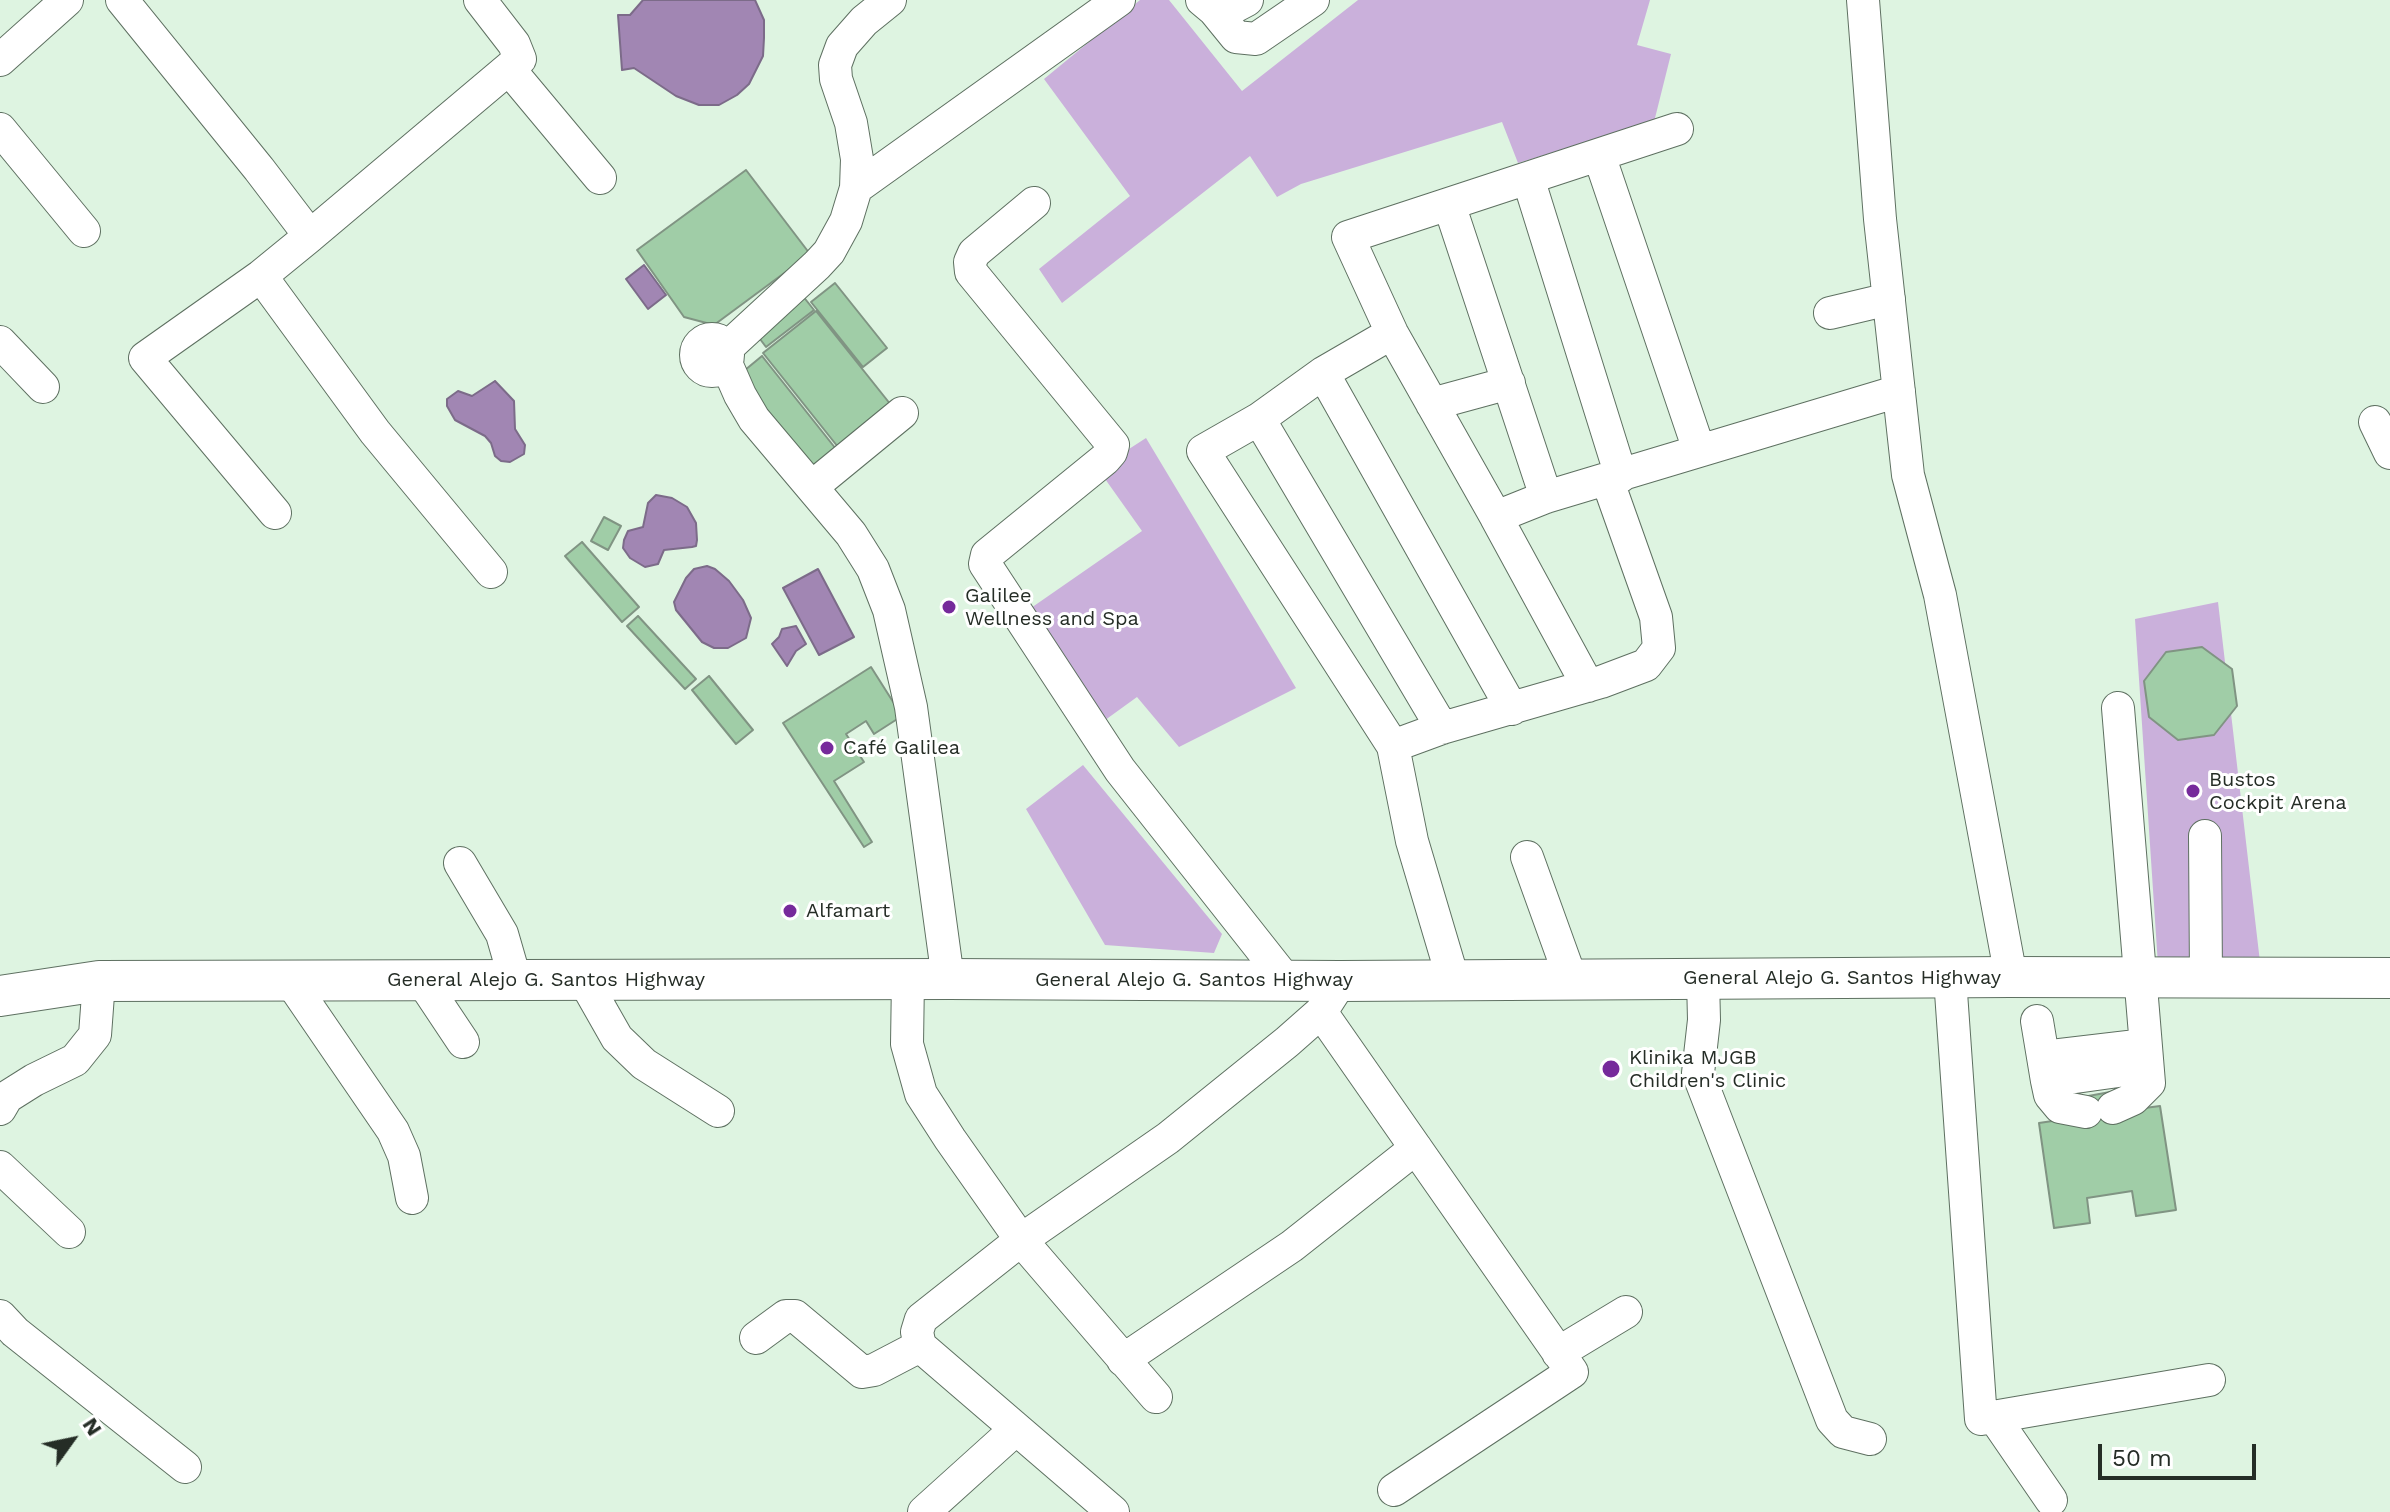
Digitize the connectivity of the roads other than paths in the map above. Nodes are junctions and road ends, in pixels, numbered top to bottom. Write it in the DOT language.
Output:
graph roads {
  1 [pos="67,0"];
  2 [pos="122,0"];
  3 [pos="480,0"];
  4 [pos="890,0"];
  5 [pos="1119,0"];
  6 [pos="1247,0"];
  7 [pos="1313,0"];
  8 [pos="1863,0"];
  9 [pos="1208,5"];
  10 [pos="0,60"];
  11 [pos="509,69"];
  12 [pos="0,129"];
  13 [pos="1677,129"];
  14 [pos="1599,155"];
  15 [pos="600,178"];
  16 [pos="1528,178"];
  17 [pos="856,188"];
  18 [pos="1034,203"];
  19 [pos="1449,204"];
  20 [pos="84,231"];
  21 [pos="310,236"];
  22 [pos="261,276"];
  23 [pos="1889,299"];
  24 [pos="1830,313"];
  25 [pos="1392,333"];
  26 [pos="0,342"];
  27 [pos="1323,373"];
  28 [pos="1509,383"];
  29 [pos="43,387"];
  30 [pos="1899,391"];
  31 [pos="1432,404"];
  32 [pos="902,413"];
  33 [pos="1259,419"];
  34 [pos="2375,422"];
  35 [pos="1699,450"];
  36 [pos="2390,453"];
  37 [pos="1614,478"];
  38 [pos="813,486"];
  39 [pos="1546,497"];
  40 [pos="275,513"];
  41 [pos="1496,517"];
  42 [pos="491,572"];
  43 [pos="1588,686"];
  44 [pos="2118,708"];
  45 [pos="1512,709"];
  46 [pos="1442,728"];
  47 [pos="1393,746"];
  48 [pos="2205,836"];
  49 [pos="1527,857"];
  50 [pos="460,863"];
  51 [pos="2011,977"];
  52 [pos="1950,978"];
  53 [pos="2139,978"];
  54 [pos="2390,978"];
  55 [pos="289,979"];
  56 [pos="421,979"];
  57 [pos="515,979"];
  58 [pos="908,979"];
  59 [pos="948,979"];
  60 [pos="1285,979"];
  61 [pos="1453,979"];
  62 [pos="1571,979"];
  63 [pos="1703,979"];
  64 [pos="2206,979"];
  65 [pos="584,980"];
  66 [pos="99,981"];
  67 [pos="0,996"];
  68 [pos="1331,997"];
  69 [pos="2037,1021"];
  70 [pos="463,1042"];
  71 [pos="2146,1056"];
  72 [pos="2045,1069"];
  73 [pos="0,1109"];
  74 [pos="718,1111"];
  75 [pos="1416,1148"];
  76 [pos="0,1167"];
  77 [pos="412,1198"];
  78 [pos="69,1232"];
  79 [pos="1021,1240"];
  80 [pos="1626,1312"];
  81 [pos="0,1316"];
  82 [pos="756,1338"];
  83 [pos="920,1346"];
  84 [pos="1558,1353"];
  85 [pos="1123,1360"];
  86 [pos="2209,1380"];
  87 [pos="1156,1397"];
  88 [pos="1994,1417"];
  89 [pos="1016,1429"];
  90 [pos="1870,1439"];
  91 [pos="185,1467"];
  92 [pos="1394,1490"];
  93 [pos="2051,1500"];
  94 [pos="924,1512"];
  95 [pos="1113,1512"];
  1 -- 10 [label="street"];
  2 -- 21 [label="street"];
  3 -- 11 [label="street"];
  4 -- 17 [label="street"];
  5 -- 17 [label="street"];
  6 -- 9 [label="street"];
  7 -- 9 [label="street"];
  8 -- 23 [label="street"];
  11 -- 15 [label="street"];
  11 -- 21 [label="street"];
  12 -- 20 [label="street"];
  13 -- 14 [label="street"];
  14 -- 16 [label="street"];
  14 -- 35 [label="street"];
  16 -- 19 [label="street"];
  16 -- 37 [label="street"];
  17 -- 38 [label="street"];
  18 -- 60 [label="street"];
  19 -- 25 [label="street"];
  19 -- 28 [label="street"];
  21 -- 22 [label="street"];
  22 -- 40 [label="street"];
  22 -- 42 [label="street"];
  23 -- 24 [label="street"];
  23 -- 30 [label="street"];
  25 -- 27 [label="street"];
  25 -- 31 [label="street"];
  26 -- 29 [label="street"];
  27 -- 33 [label="street"];
  27 -- 45 [label="street"];
  28 -- 31 [label="street"];
  28 -- 39 [label="street"];
  30 -- 35 [label="street"];
  30 -- 51 [label="street"];
  31 -- 41 [label="street"];
  32 -- 38 [label="street"];
  33 -- 46 [label="street"];
  33 -- 47 [label="street"];
  34 -- 36 [label="street"];
  35 -- 37 [label="street"];
  37 -- 39 [label="street"];
  37 -- 43 [label="street"];
  38 -- 59 [label="street"];
  39 -- 41 [label="street"];
  41 -- 43 [label="street"];
  43 -- 45 [label="street"];
  44 -- 53 [label="street"];
  45 -- 46 [label="street"];
  46 -- 47 [label="street"];
  47 -- 61 [label="street"];
  48 -- 64 [label="street"];
  49 -- 62 [label="street"];
  50 -- 57 [label="street"];
  51 -- 52 [label="main road, General Alejo G. Santos Highway"];
  51 -- 53 [label="main road, General Alejo G. Santos Highway"];
  52 -- 63 [label="main road, General Alejo G. Santos Highway"];
  52 -- 88 [label="street"];
  53 -- 64 [label="main road, General Alejo G. Santos Highway"];
  53 -- 71 [label="street"];
  54 -- 64 [label="main road, General Alejo G. Santos Highway"];
  55 -- 56 [label="main road, General Alejo G. Santos Highway"];
  55 -- 66 [label="main road, General Alejo G. Santos Highway"];
  55 -- 77 [label="street"];
  56 -- 57 [label="main road, General Alejo G. Santos Highway"];
  56 -- 70 [label="street"];
  57 -- 65 [label="main road, General Alejo G. Santos Highway"];
  58 -- 59 [label="main road, General Alejo G. Santos Highway"];
  58 -- 65 [label="main road, General Alejo G. Santos Highway"];
  58 -- 79 [label="street"];
  59 -- 60 [label="main road, General Alejo G. Santos Highway"];
  60 -- 68 [label="main road, General Alejo G. Santos Highway"];
  61 -- 62 [label="main road, General Alejo G. Santos Highway"];
  61 -- 68 [label="main road, General Alejo G. Santos Highway"];
  62 -- 63 [label="main road, General Alejo G. Santos Highway"];
  63 -- 90 [label="street"];
  65 -- 74 [label="street"];
  66 -- 67 [label="main road, General Alejo G. Santos Highway"];
  66 -- 73 [label="street"];
  68 -- 75 [label="street"];
  68 -- 79 [label="street"];
  69 -- 72 [label="street"];
  71 -- 72 [label="street"];
  71 -- 72 [label="street"];
  75 -- 84 [label="street"];
  75 -- 85 [label="street"];
  76 -- 78 [label="street"];
  79 -- 83 [label="street"];
  79 -- 85 [label="street"];
  80 -- 84 [label="street"];
  81 -- 91 [label="street"];
  82 -- 83 [label="street"];
  83 -- 89 [label="street"];
  84 -- 92 [label="street"];
  85 -- 87 [label="street"];
  86 -- 88 [label="street"];
  88 -- 93 [label="street"];
  89 -- 94 [label="street"];
  89 -- 95 [label="street"];
}
